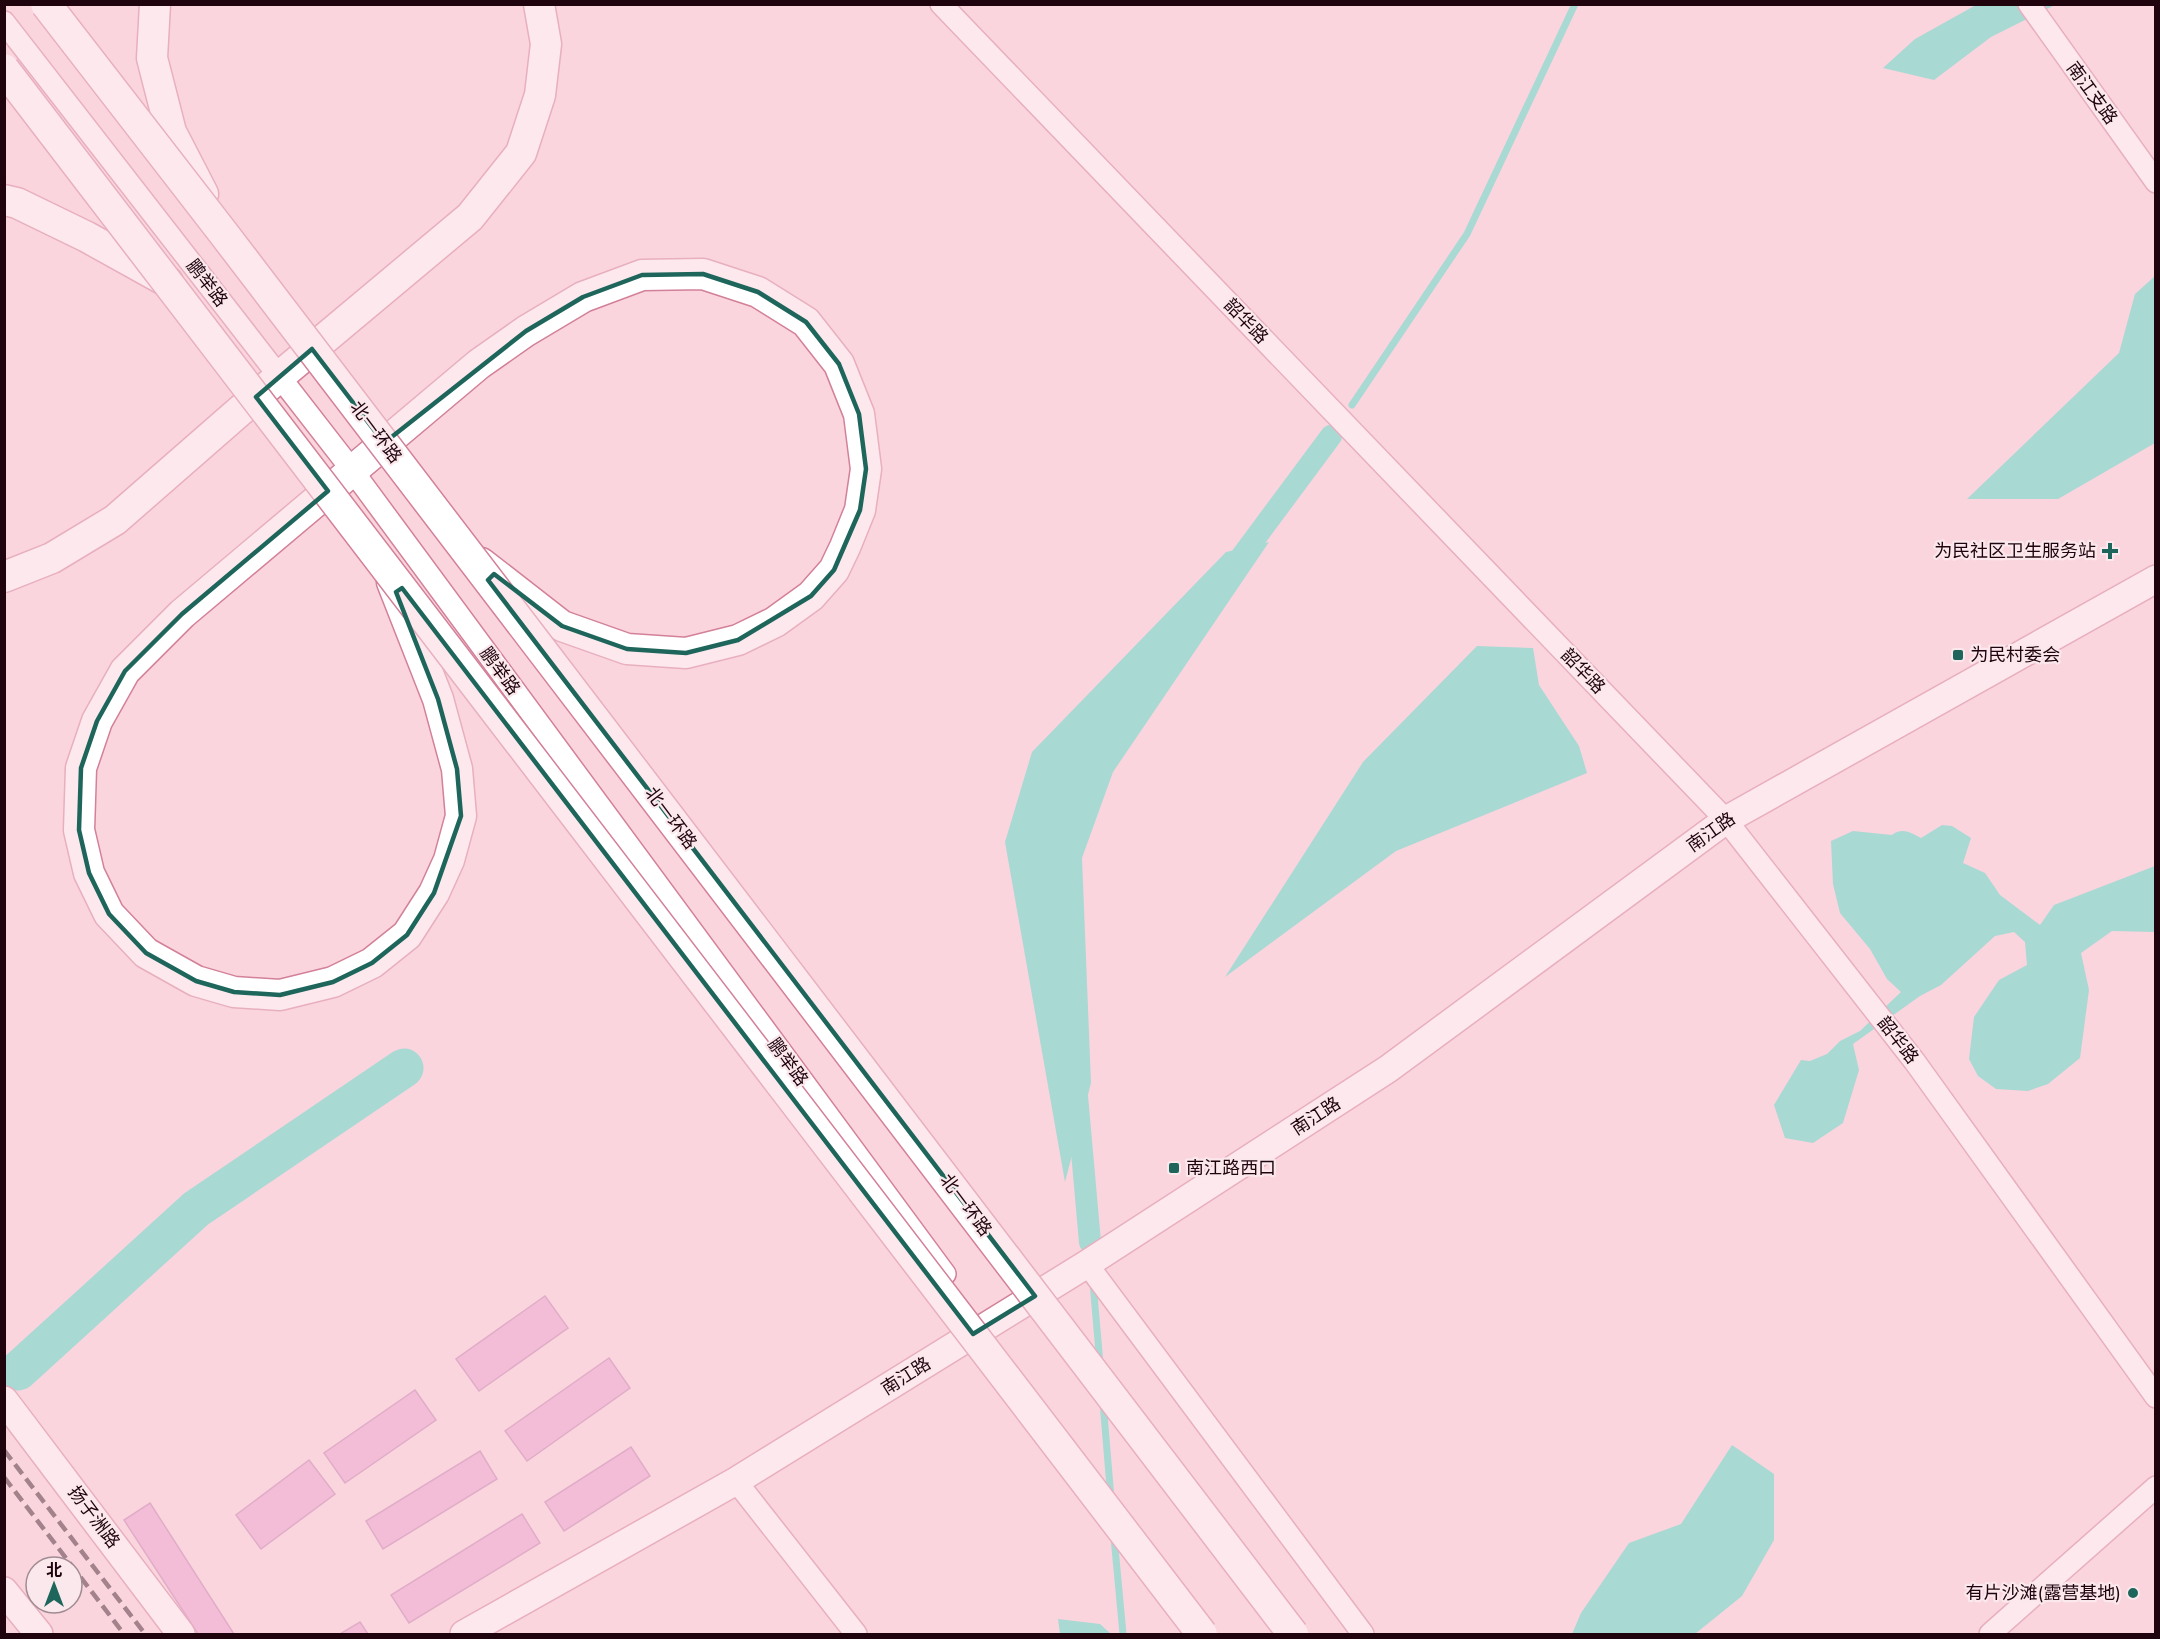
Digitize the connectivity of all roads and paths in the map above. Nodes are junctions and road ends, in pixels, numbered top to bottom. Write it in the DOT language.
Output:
graph roads {
  1 [pos="46,4"];
  2 [pos="155,4"];
  3 [pos="539,4"];
  4 [pos="940,4"];
  5 [pos="2029,4"];
  6 [pos="4,22"];
  7 [pos="4,69"];
  8 [pos="2156,182"];
  9 [pos="4,200"];
  10 [pos="224,234"];
  11 [pos="168,282"];
  12 [pos="280,376"];
  13 [pos="352,470"];
  14 [pos="469,555"];
  15 [pos="387,568"];
  16 [pos="4,577"];
  17 [pos="2156,579"];
  18 [pos="1726,820"];
  19 [pos="1087,1264"];
  20 [pos="984,1327"];
  21 [pos="2156,1397"];
  22 [pos="4,1400"];
  23 [pos="736,1482"];
  24 [pos="2156,1486"];
  25 [pos="4,1591"];
  26 [pos="39,1635"];
  27 [pos="181,1635"];
  28 [pos="464,1635"];
  29 [pos="856,1635"];
  30 [pos="1202,1635"];
  31 [pos="1293,1635"];
  32 [pos="1363,1635"];
  33 [pos="1990,1635"];
  1 -- 10 [label="highway, 北一环路, bridge"];
  2 -- 10 [label="highway, bridge"];
  3 -- 12 [label="highway"];
  4 -- 18 [label="street, 韶华路"];
  5 -- 8 [label="street, 南江支路"];
  6 -- 12 [label="street, 鹏举路"];
  7 -- 11 [label="highway, bridge"];
  9 -- 11 [label="highway"];
  10 -- 14 [label="highway, 北一环路, bridge"];
  11 -- 15 [label="highway, bridge"];
  12 -- 13 [label="street, 鹏举路"];
  12 -- 16 [label="highway"];
  13 -- 14 [label="highway, bridge"];
  13 -- 15 [label="highway, bridge"];
  13 -- 20 [label="street, 鹏举路"];
  14 -- 31 [label="highway, 北一环路, bridge"];
  15 -- 30 [label="highway, bridge"];
  17 -- 18 [label="main road, 南江路"];
  18 -- 19 [label="main road, 南江路"];
  18 -- 21 [label="street, 韶华路"];
  19 -- 20 [label="main road, 南江路"];
  19 -- 32 [label="street"];
  20 -- 23 [label="main road, 南江路"];
  22 -- 27 [label="main road, 扬子洲路"];
  23 -- 28 [label="main road, 南江路"];
  23 -- 29 [label="street"];
  24 -- 33 [label="street"];
  25 -- 26 [label="main road"];
}
